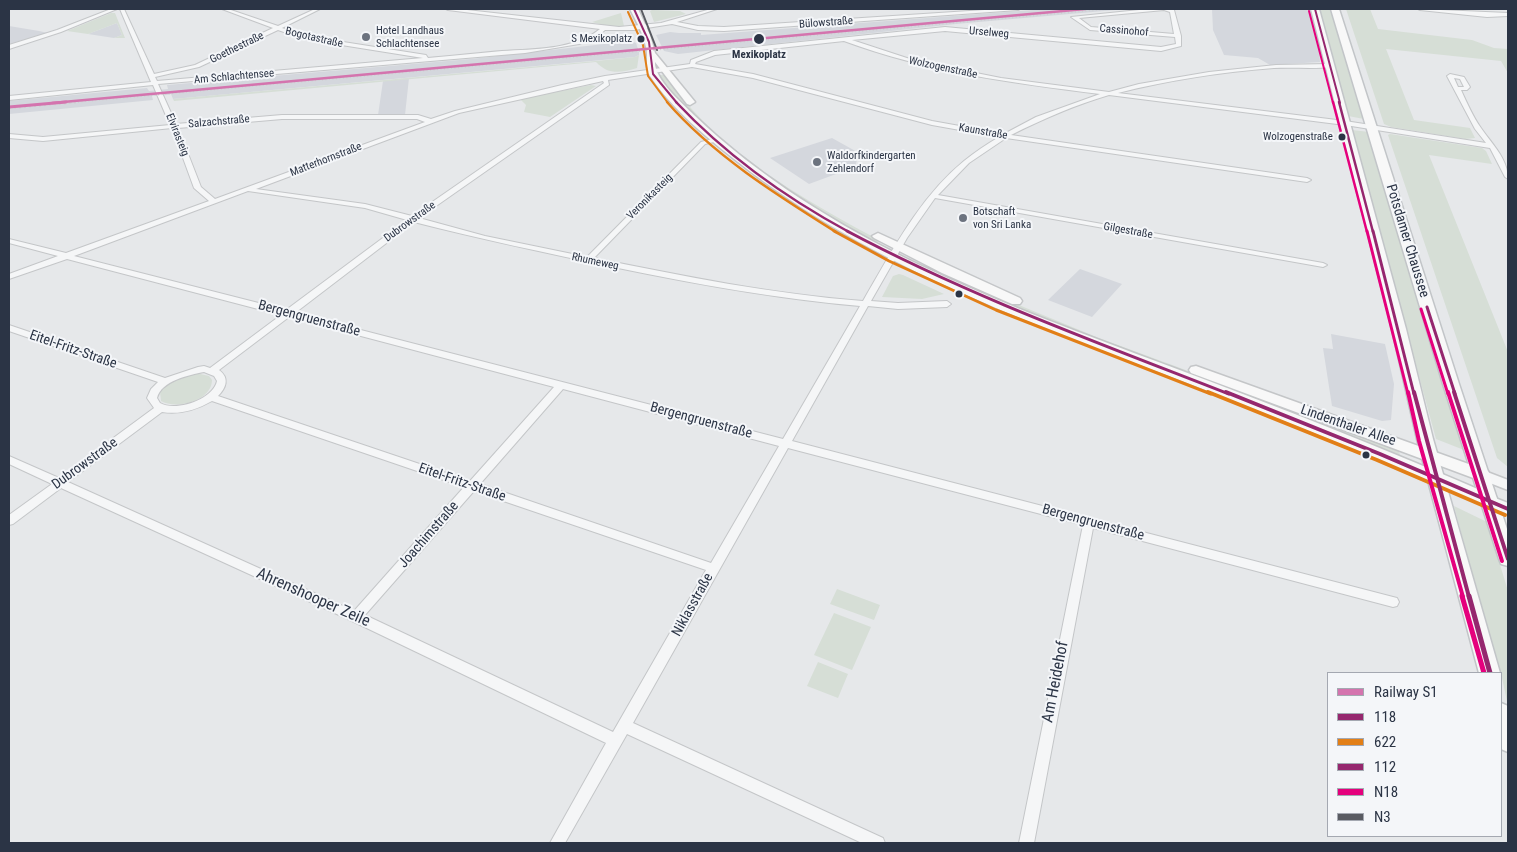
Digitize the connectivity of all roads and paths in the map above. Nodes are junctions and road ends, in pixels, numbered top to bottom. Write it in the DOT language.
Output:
graph roads {
  1 [pos="115,9"];
  2 [pos="122,9"];
  3 [pos="224,9"];
  4 [pos="318,9"];
  5 [pos="448,9"];
  6 [pos="635,9"];
  7 [pos="715,9"];
  8 [pos="954,9"];
  9 [pos="1018,9"];
  10 [pos="1165,9"];
  11 [pos="1315,9"];
  12 [pos="1335,9"];
  13 [pos="1420,9"];
  14 [pos="944,15"];
  15 [pos="1508,15"];
  16 [pos="674,23"];
  17 [pos="604,28"];
  18 [pos="642,28"];
  19 [pos="277,29"];
  20 [pos="1178,36"];
  21 [pos="843,39"];
  22 [pos="9,47"];
  23 [pos="652,54"];
  24 [pos="435,60"];
  25 [pos="692,65"];
  26 [pos="1330,66"];
  27 [pos="665,69"];
  28 [pos="651,71"];
  29 [pos="152,76"];
  30 [pos="605,78"];
  31 [pos="155,83"];
  32 [pos="1456,88"];
  33 [pos="1108,94"];
  34 [pos="9,98"];
  35 [pos="430,121"];
  36 [pos="1345,123"];
  37 [pos="174,126"];
  38 [pos="1372,127"];
  39 [pos="9,136"];
  40 [pos="1005,136"];
  41 [pos="716,140"];
  42 [pos="1492,146"];
  43 [pos="1508,177"];
  44 [pos="1307,180"];
  45 [pos="248,189"];
  46 [pos="933,196"];
  47 [pos="215,202"];
  48 [pos="414,218"];
  49 [pos="9,241"];
  50 [pos="896,251"];
  51 [pos="67,256"];
  52 [pos="588,260"];
  53 [pos="1322,265"];
  54 [pos="9,277"];
  55 [pos="867,304"];
  56 [pos="947,304"];
  57 [pos="288,313"];
  58 [pos="9,328"];
  59 [pos="212,371"];
  60 [pos="165,381"];
  61 [pos="562,384"];
  62 [pos="211,397"];
  63 [pos="161,408"];
  64 [pos="786,443"];
  65 [pos="1429,455"];
  66 [pos="9,460"];
  67 [pos="1482,475"];
  68 [pos="1435,477"];
  69 [pos="59,483"];
  70 [pos="472,486"];
  71 [pos="1508,486"];
  72 [pos="1490,501"];
  73 [pos="1508,509"];
  74 [pos="9,521"];
  75 [pos="1089,522"];
  76 [pos="1508,559"];
  77 [pos="713,568"];
  78 [pos="1393,602"];
  79 [pos="356,617"];
  80 [pos="1490,672"];
  81 [pos="1502,717"];
  82 [pos="625,726"];
  83 [pos="616,741"];
  84 [pos="1508,741"];
  85 [pos="557,843"];
  86 [pos="878,843"];
  87 [pos="1026,843"];
  1 -- 22 [label="street"];
  2 -- 29 [label="street, Elvirasteig"];
  3 -- 19 [label="street, Bogotastraße"];
  4 -- 19 [label="street, Goethestraße"];
  5 -- 17 [label="street"];
  6 -- 18 [label="main road, Lindenthaler Allee"];
  7 -- 16 [label="street"];
  8 -- 14 [label="street"];
  9 -- 14 [label="street, Bülowstraße"];
  10 -- 20 [label="street, Cassinohof"];
  10 -- 20 [label="street, Cassinohof"];
  11 -- 26 [label="main road, Potsdamer Chaussee"];
  12 -- 38 [label="main road, Potsdamer Chaussee"];
  13 -- 15 [label="street"];
  14 -- 16 [label="street, Bülowstraße"];
  16 -- 18 [label="street"];
  17 -- 18 [label="street"];
  17 -- 24 [label="street, Am Schlachtensee"];
  18 -- 23 [label="main road, Lindenthaler Allee"];
  19 -- 24 [label="street, Bogotastraße"];
  19 -- 29 [label="street, Goethestraße"];
  20 -- 21 [label="street, Urselweg"];
  21 -- 25 [label="street, Urselweg"];
  21 -- 33 [label="street, Wolzogenstraße"];
  23 -- 27 [label="main road, Lindenthaler Allee"];
  23 -- 28 [label="main road, Lindenthaler Allee"];
  24 -- 31 [label="street, Am Schlachtensee"];
  25 -- 27 [label="street, Kaunstraße"];
  25 -- 40 [label="street, Kaunstraße"];
  26 -- 33 [label="street, Niklasstraße"];
  26 -- 36 [label="main road, Potsdamer Chaussee"];
  27 -- 28 [label="street, Kaunstraße"];
  27 -- 50 [label="main road, Lindenthaler Allee"];
  28 -- 30 [label="street, Matterhornstraße"];
  28 -- 41 [label="main road, Lindenthaler Allee"];
  29 -- 31 [label="street, Elvirasteig"];
  30 -- 35 [label="street, Matterhornstraße"];
  30 -- 48 [label="street, Dubrowstraße"];
  31 -- 34 [label="street, Am Schlachtensee"];
  31 -- 37 [label="street, Elvirasteig"];
  32 -- 42 [label="street"];
  33 -- 36 [label="street, Wolzogenstraße"];
  33 -- 40 [label="street, Niklasstraße"];
  35 -- 37 [label="street, Salzachstraße"];
  35 -- 45 [label="street, Matterhornstraße"];
  36 -- 38 [label="street, Wolzogenstraße"];
  36 -- 65 [label="main road, Potsdamer Chaussee"];
  37 -- 39 [label="street, Salzachstraße"];
  37 -- 47 [label="street, Elvirasteig"];
  38 -- 42 [label="street, Wolzogenstraße"];
  38 -- 67 [label="main road, Potsdamer Chaussee"];
  40 -- 44 [label="street, Kaunstraße"];
  40 -- 46 [label="street, Niklasstraße"];
  41 -- 50 [label="main road, Lindenthaler Allee"];
  41 -- 52 [label="street, Veronikasteig"];
  42 -- 43 [label="street"];
  45 -- 47 [label="street, Matterhornstraße"];
  45 -- 48 [label="street, Rhumeweg"];
  46 -- 50 [label="street, Niklasstraße"];
  46 -- 53 [label="street, Gilgestraße"];
  47 -- 51 [label="street, Matterhornstraße"];
  48 -- 52 [label="street, Rhumeweg"];
  48 -- 57 [label="street, Dubrowstraße"];
  49 -- 51 [label="street, Bergengruenstraße"];
  50 -- 55 [label="street, Niklasstraße"];
  50 -- 65 [label="main road, Lindenthaler Allee"];
  50 -- 68 [label="main road, Lindenthaler Allee"];
  51 -- 54 [label="street, Matterhornstraße"];
  51 -- 57 [label="street, Bergengruenstraße"];
  52 -- 55 [label="street, Rhumeweg"];
  55 -- 56 [label="street, Rhumeweg"];
  55 -- 64 [label="street, Niklasstraße"];
  57 -- 59 [label="street, Dubrowstraße"];
  57 -- 61 [label="street, Bergengruenstraße"];
  58 -- 60 [label="street, Eitel-Fritz-Straße"];
  59 -- 60 [label="street"];
  59 -- 62 [label="street"];
  60 -- 63 [label="street"];
  61 -- 64 [label="street, Bergengruenstraße"];
  61 -- 70 [label="street, Joachimstraße"];
  62 -- 63 [label="street"];
  62 -- 70 [label="street, Eitel-Fritz-Straße"];
  63 -- 69 [label="street, Dubrowstraße"];
  64 -- 75 [label="street, Bergengruenstraße"];
  64 -- 77 [label="street, Niklasstraße"];
  65 -- 67 [label="main road, Lindenthaler Allee"];
  65 -- 68 [label="main road, Potsdamer Chaussee"];
  66 -- 69 [label="street, Ahrenshooper Zeile"];
  67 -- 71 [label="street, Lindenthaler Allee"];
  67 -- 72 [label="main road, Potsdamer Chaussee"];
  68 -- 72 [label="main road, Lindenthaler Allee"];
  68 -- 80 [label="main road, Potsdamer Chaussee"];
  69 -- 74 [label="street, Dubrowstraße"];
  69 -- 79 [label="street, Ahrenshooper Zeile"];
  70 -- 77 [label="street, Eitel-Fritz-Straße"];
  70 -- 79 [label="street, Joachimstraße"];
  72 -- 73 [label="street, Lindenthaler Allee"];
  72 -- 76 [label="main road, Potsdamer Chaussee"];
  75 -- 78 [label="street, Bergengruenstraße"];
  75 -- 87 [label="street, Am Heidehof"];
  77 -- 82 [label="street, Niklasstraße"];
  79 -- 83 [label="street, Ahrenshooper Zeile"];
  81 -- 84 [label="main road"];
  82 -- 83 [label="street, Niklasstraße"];
  82 -- 86 [label="street"];
  83 -- 85 [label="street, Niklasstraße"];
}
